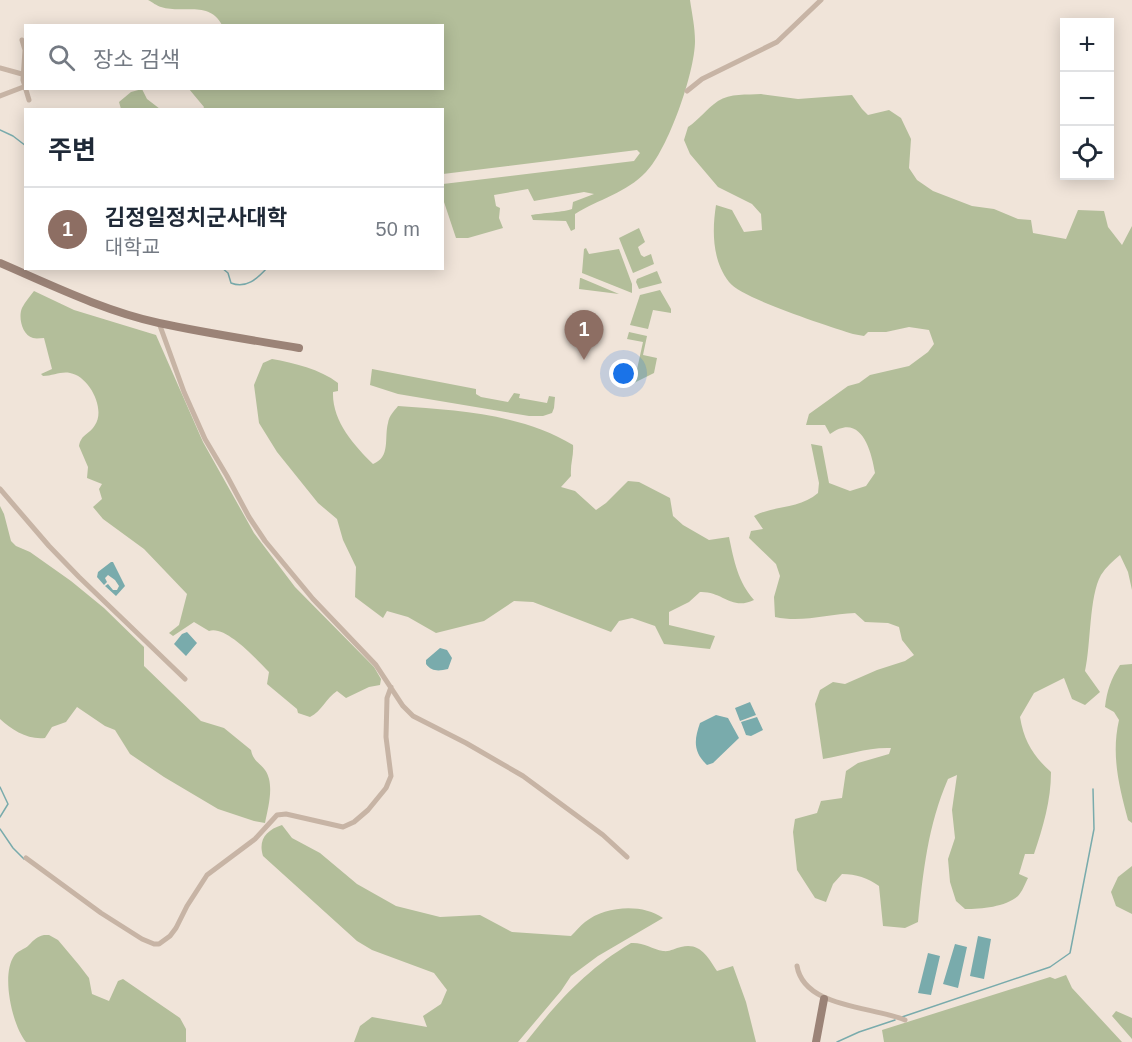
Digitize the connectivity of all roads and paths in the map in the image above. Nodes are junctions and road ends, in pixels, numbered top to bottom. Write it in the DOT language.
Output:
graph roads {
  1 [pos="821,0"];
  2 [pos="22,40"];
  3 [pos="24,47"];
  4 [pos="24,58"];
  5 [pos="0,68"];
  6 [pos="22,74"];
  7 [pos="24,83"];
  8 [pos="24,87"];
  9 [pos="26,90"];
  10 [pos="687,91"];
  11 [pos="0,96"];
  12 [pos="29,100"];
  13 [pos="0,263"];
  14 [pos="159,323"];
  15 [pos="299,348"];
  16 [pos="0,489"];
  17 [pos="185,679"];
  18 [pos="391,687"];
  19 [pos="627,857"];
  20 [pos="26,858"];
  21 [pos="797,966"];
  22 [pos="824,999"];
  23 [pos="905,1020"];
  24 [pos="816,1042"];
  1 -- 10 [label="street"];
  2 -- 3 [label="street"];
  4 -- 6 [label="street"];
  5 -- 6 [label="street"];
  6 -- 7 [label="street"];
  8 -- 11 [label="street"];
  9 -- 12 [label="street"];
  13 -- 14 [label="street"];
  14 -- 15 [label="street"];
  14 -- 18 [label="street"];
  16 -- 17 [label="street"];
  18 -- 19 [label="street"];
  18 -- 20 [label="street"];
  21 -- 22 [label="street"];
  22 -- 23 [label="street"];
  22 -- 24 [label="street"];
}
